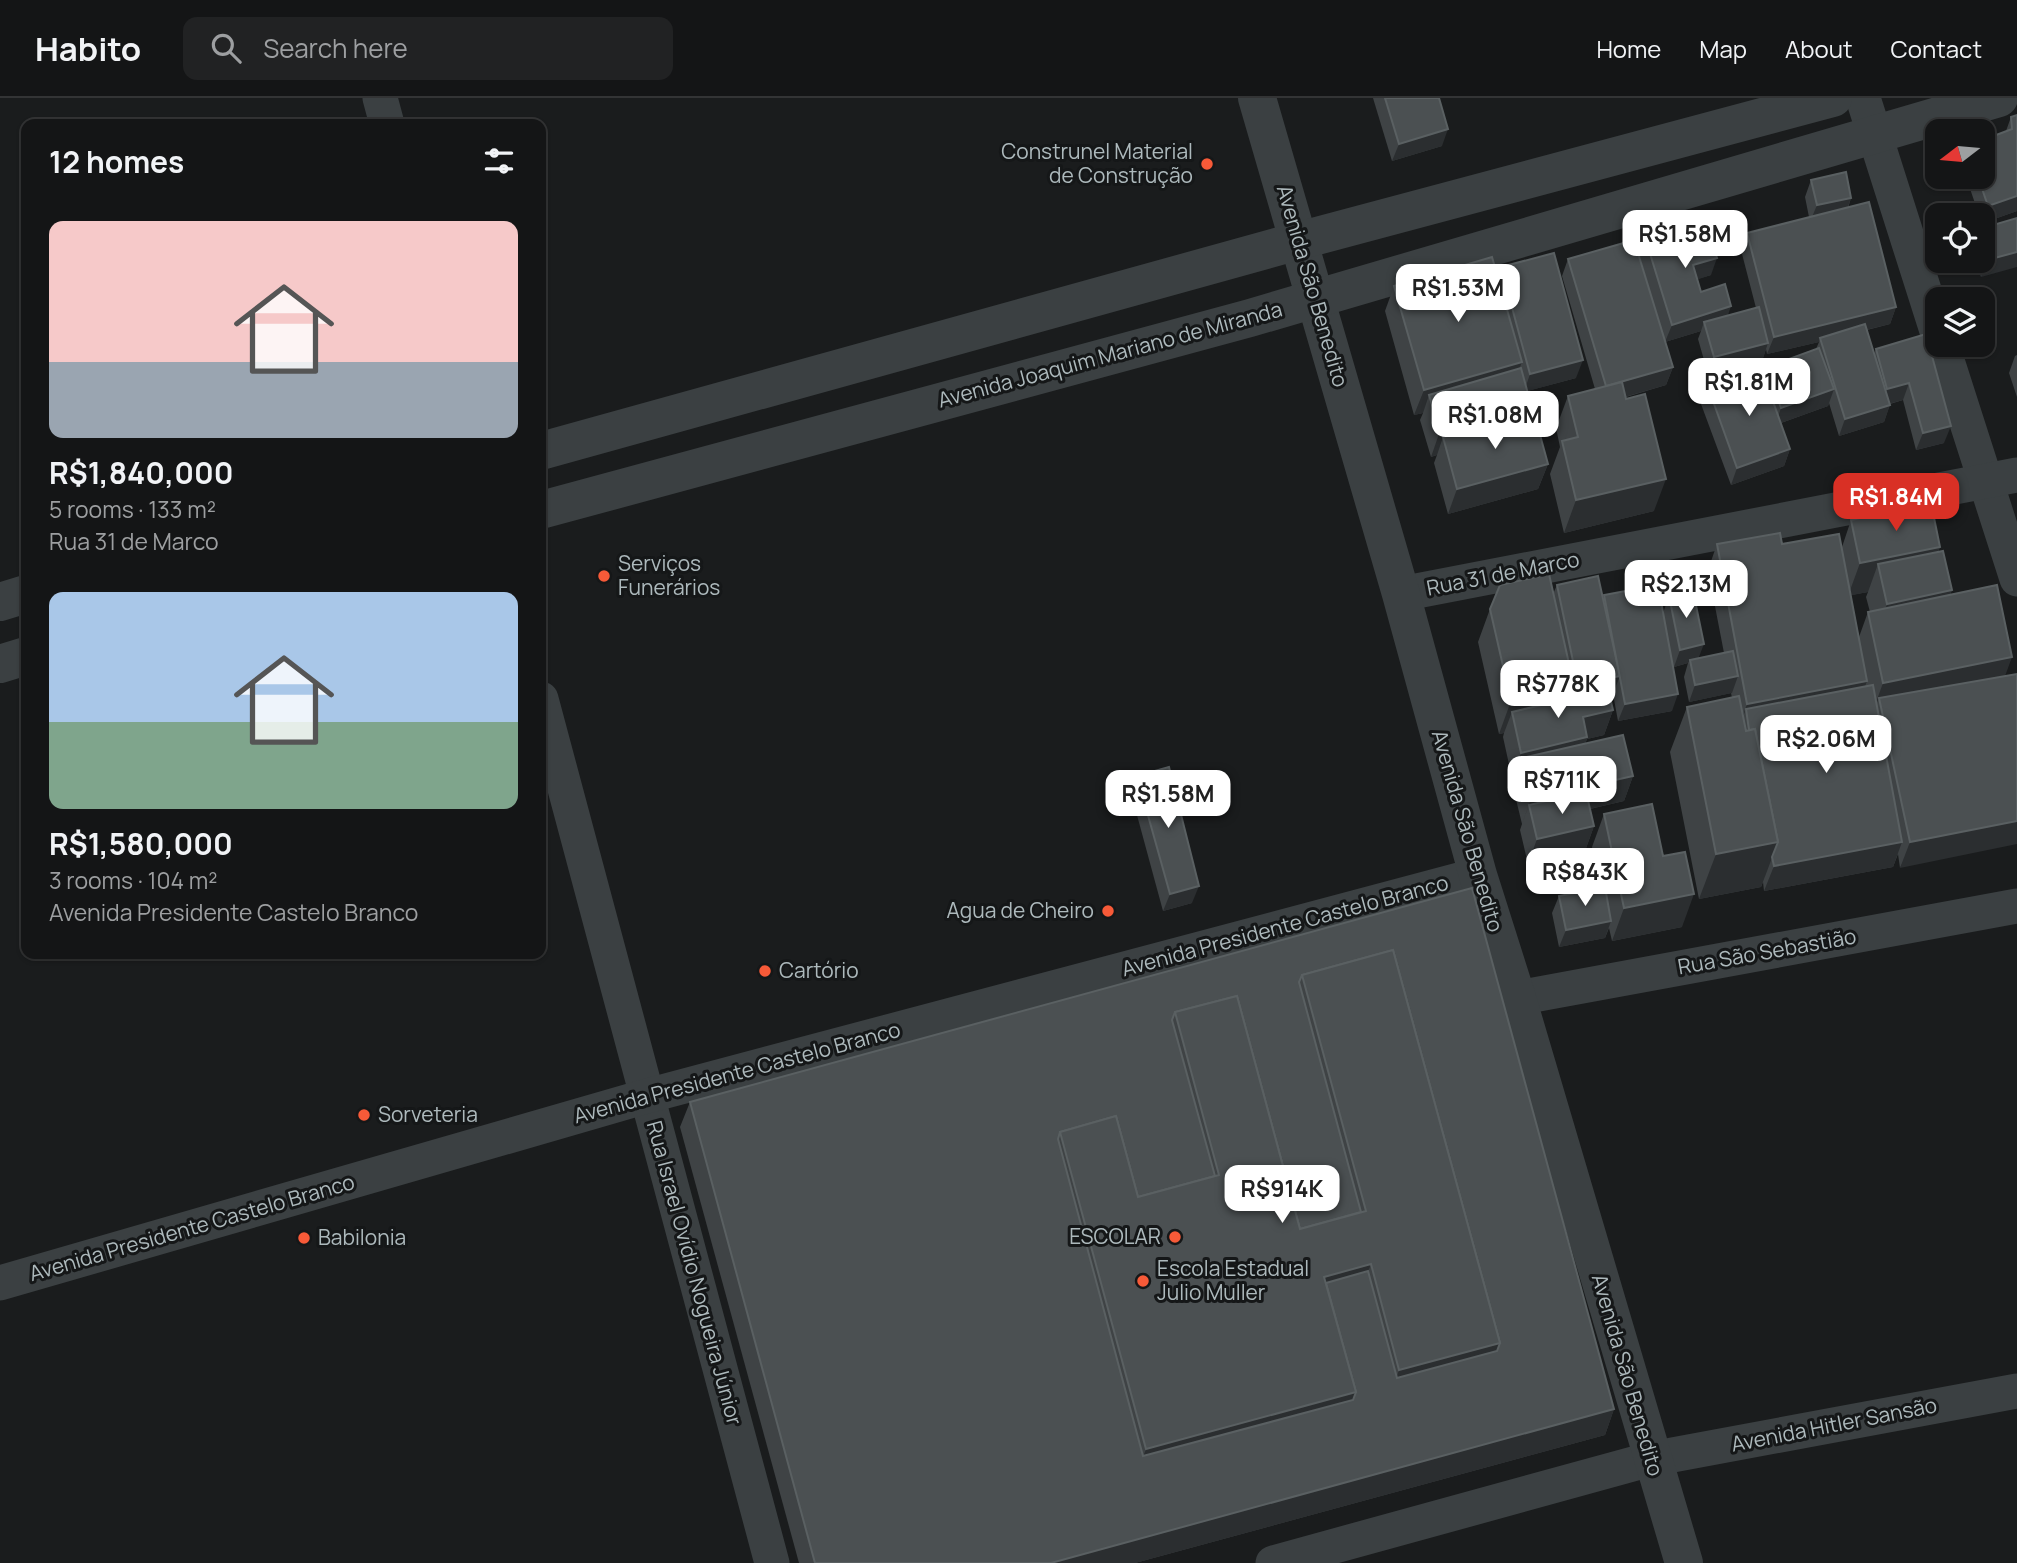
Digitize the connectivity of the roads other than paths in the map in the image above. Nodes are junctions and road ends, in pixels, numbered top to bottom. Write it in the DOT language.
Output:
graph roads {
  1 [pos="380,98"];
  2 [pos="1257,98"];
  3 [pos="1833,98"];
  4 [pos="1999,98"];
  5 [pos="1868,116"];
  6 [pos="386,119"];
  7 [pos="1298,241"];
  8 [pos="1925,294"];
  9 [pos="1315,298"];
  10 [pos="917,347"];
  11 [pos="1947,357"];
  12 [pos="934,403"];
  13 [pos="546,450"];
  14 [pos="2001,478"];
  15 [pos="546,509"];
  16 [pos="2017,579"];
  17 [pos="1401,594"];
  18 [pos="21,596"];
  19 [pos="0,602"];
  20 [pos="21,658"];
  21 [pos="0,664"];
  22 [pos="546,718"];
  23 [pos="1478,875"];
  24 [pos="2017,906"];
  25 [pos="1517,998"];
  26 [pos="647,1096"];
  27 [pos="0,1283"];
  28 [pos="2017,1391"];
  29 [pos="1651,1459"];
  30 [pos="772,1563"];
  31 [pos="1273,1563"];
  32 [pos="1684,1563"];
  1 -- 6 [label="street"];
  2 -- 7 [label="street, Avenida São Benedito"];
  3 -- 7 [label="street"];
  4 -- 5 [label="street, Avenida Joaquim Mariano de Miranda"];
  5 -- 8 [label="street"];
  5 -- 9 [label="street, Avenida Joaquim Mariano de Miranda"];
  7 -- 9 [label="street, Avenida São Benedito"];
  7 -- 10 [label="street"];
  9 -- 12 [label="street, Avenida Joaquim Mariano de Miranda"];
  9 -- 17 [label="street, Avenida São Benedito"];
  10 -- 12 [label="street"];
  10 -- 13 [label="street"];
  11 -- 14 [label="street"];
  12 -- 15 [label="street, Avenida Joaquim Mariano de Miranda"];
  14 -- 16 [label="street"];
  14 -- 17 [label="street, Rua 31 de Marco"];
  17 -- 23 [label="street, Avenida São Benedito"];
  18 -- 19 [label="street"];
  20 -- 21 [label="street"];
  22 -- 26 [label="street, Rua Israel Ovídio Nogueira Júnior"];
  23 -- 25 [label="street, Avenida São Benedito"];
  23 -- 26 [label="street, Avenida Presidente Castelo Branco"];
  24 -- 25 [label="street, Rua São Sebastião"];
  25 -- 29 [label="street, Avenida São Benedito"];
  26 -- 27 [label="street, Avenida Presidente Castelo Branco"];
  26 -- 30 [label="street, Rua Israel Ovídio Nogueira Júnior"];
  28 -- 29 [label="street, Avenida Hitler Sansão"];
  29 -- 31 [label="street, Avenida Hitler Sansão"];
  29 -- 32 [label="street, Avenida São Benedito"];
}
